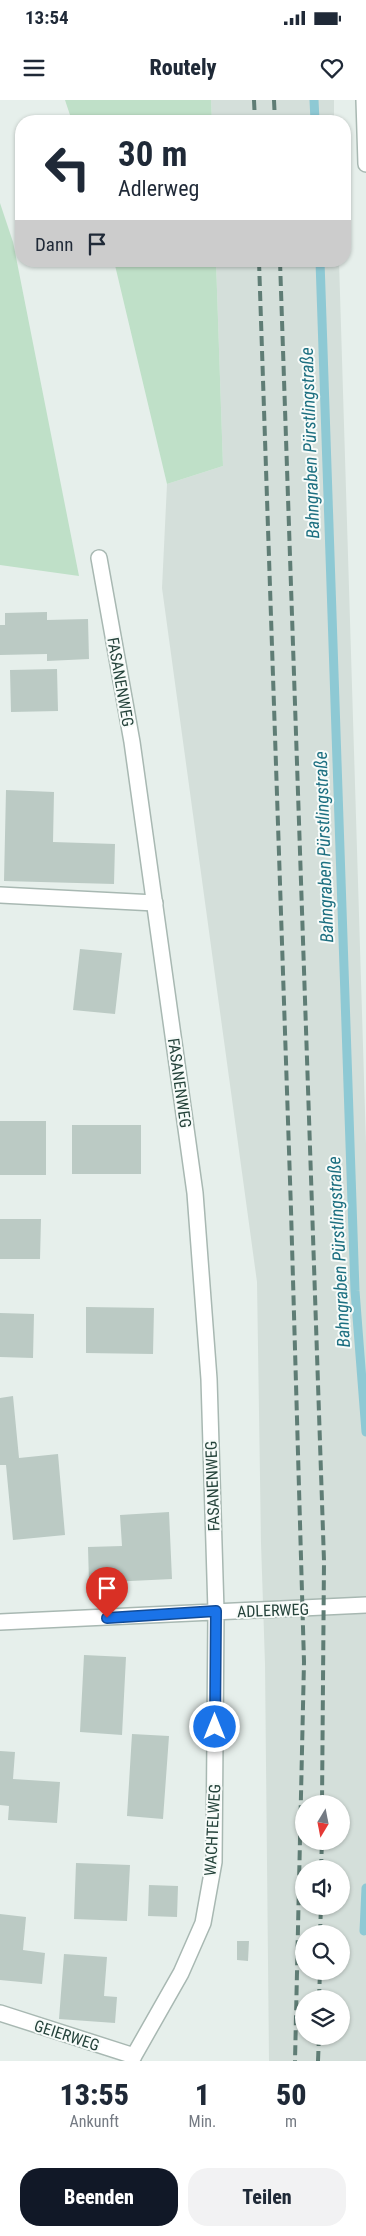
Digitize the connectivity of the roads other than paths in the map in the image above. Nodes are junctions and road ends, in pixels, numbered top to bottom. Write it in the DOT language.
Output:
graph roads {
  1 [pos="364,100"];
  2 [pos="366,164"];
  3 [pos="99,558"];
  4 [pos="0,895"];
  5 [pos="155,903"];
  6 [pos="366,1605"];
  7 [pos="216,1611"];
  8 [pos="0,1622"];
  9 [pos="0,2013"];
  10 [pos="133,2059"];
  1 -- 2 [label="street"];
  3 -- 5 [label="street, FASANENWEG"];
  4 -- 5 [label="street"];
  5 -- 7 [label="street, FASANENWEG"];
  6 -- 7 [label="street, ADLERWEG"];
  7 -- 8 [label="street, ADLERWEG"];
  7 -- 10 [label="street, WACHTELWEG"];
  9 -- 10 [label="street, GEIERWEG"];
}
